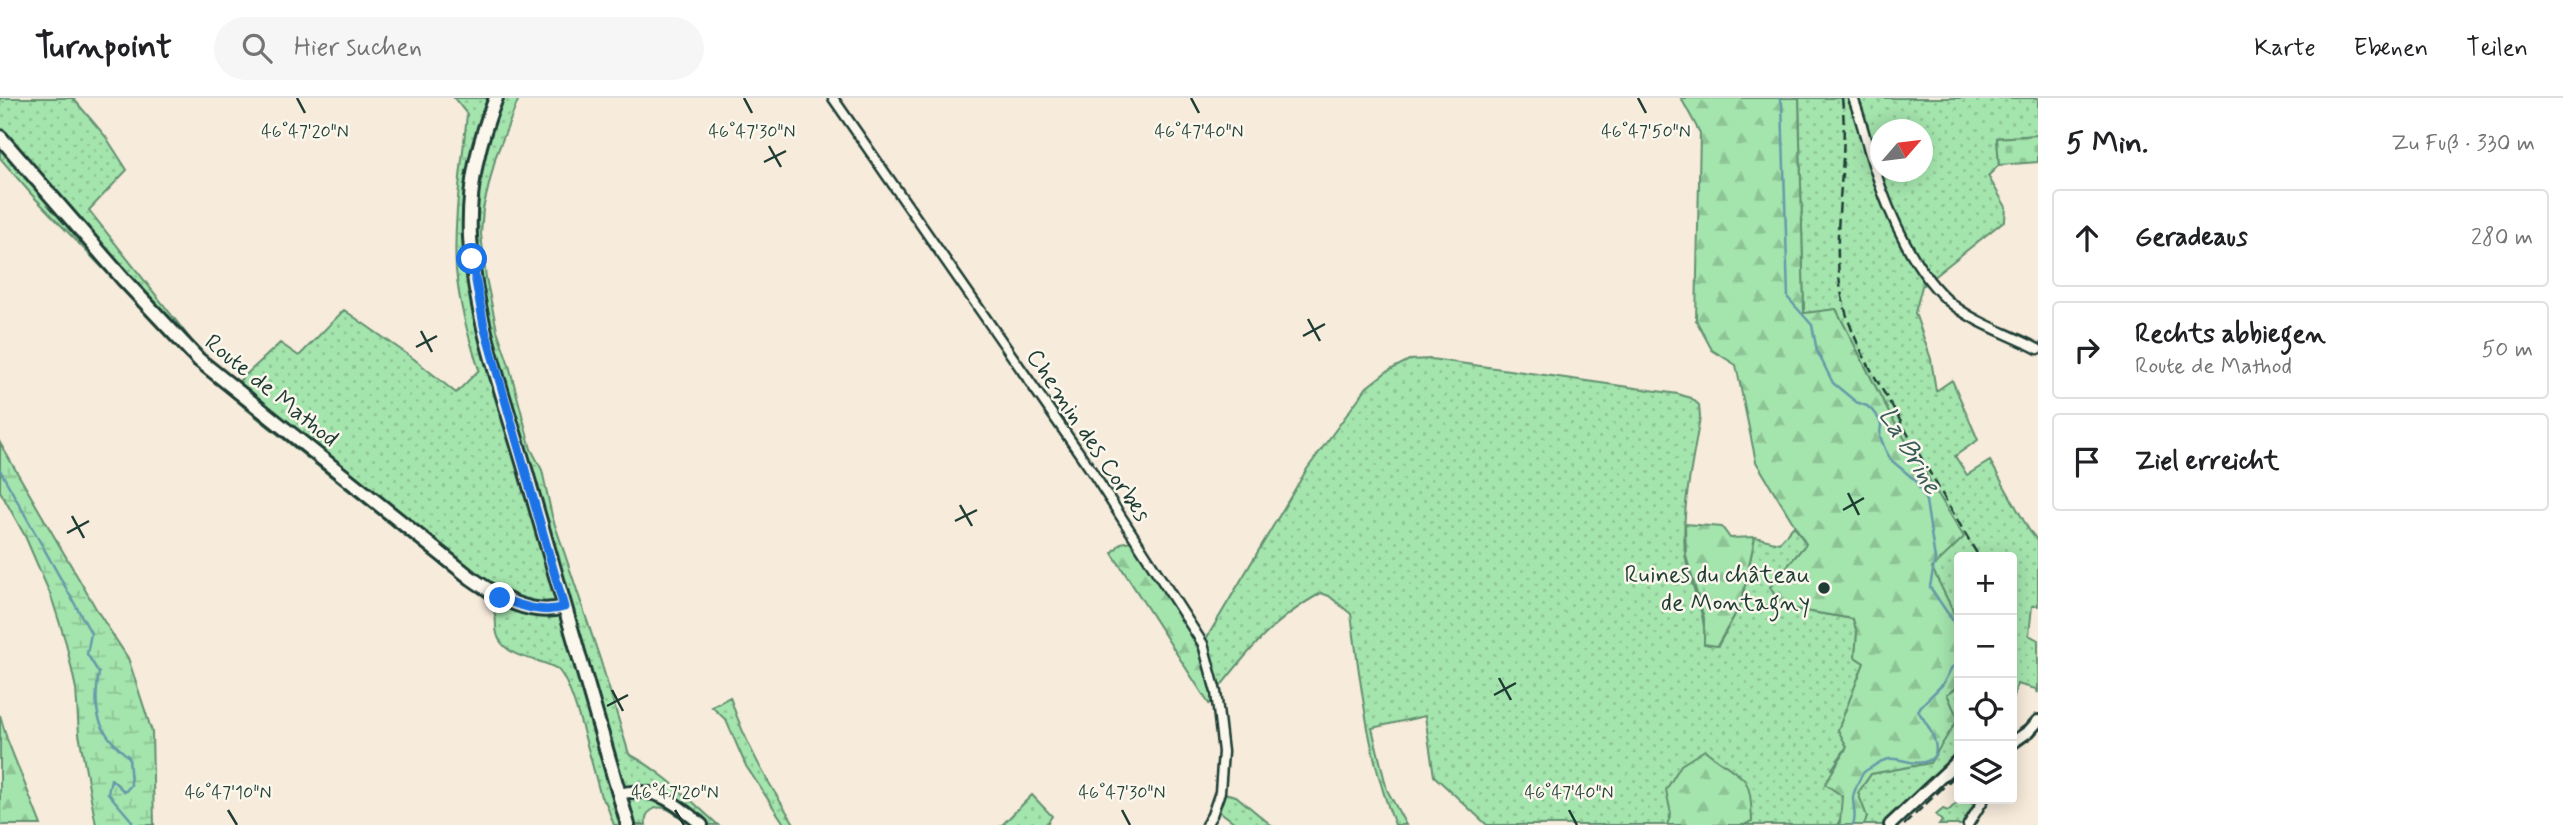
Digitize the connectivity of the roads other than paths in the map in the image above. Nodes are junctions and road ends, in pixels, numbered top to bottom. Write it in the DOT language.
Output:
graph roads {
  1 [pos="496,98"];
  2 [pos="832,98"];
  3 [pos="1853,98"];
  4 [pos="0,136"];
  5 [pos="2038,349"];
  6 [pos="564,607"];
  7 [pos="2038,721"];
  8 [pos="2015,741"];
  9 [pos="1954,764"];
  10 [pos="619,794"];
  11 [pos="1981,804"];
  12 [pos="628,825"];
  13 [pos="702,825"];
  14 [pos="1206,825"];
  15 [pos="1890,825"];
  16 [pos="1968,825"];
  1 -- 6 [label="main road"];
  2 -- 14 [label="street, Chemin des Corbes"];
  3 -- 5 [label="street"];
  4 -- 6 [label="main road, Route de Mathod"];
  6 -- 10 [label="main road"];
  7 -- 8 [label="street"];
  9 -- 15 [label="street"];
  10 -- 12 [label="main road"];
  10 -- 13 [label="street"];
  11 -- 16 [label="street"];
}
